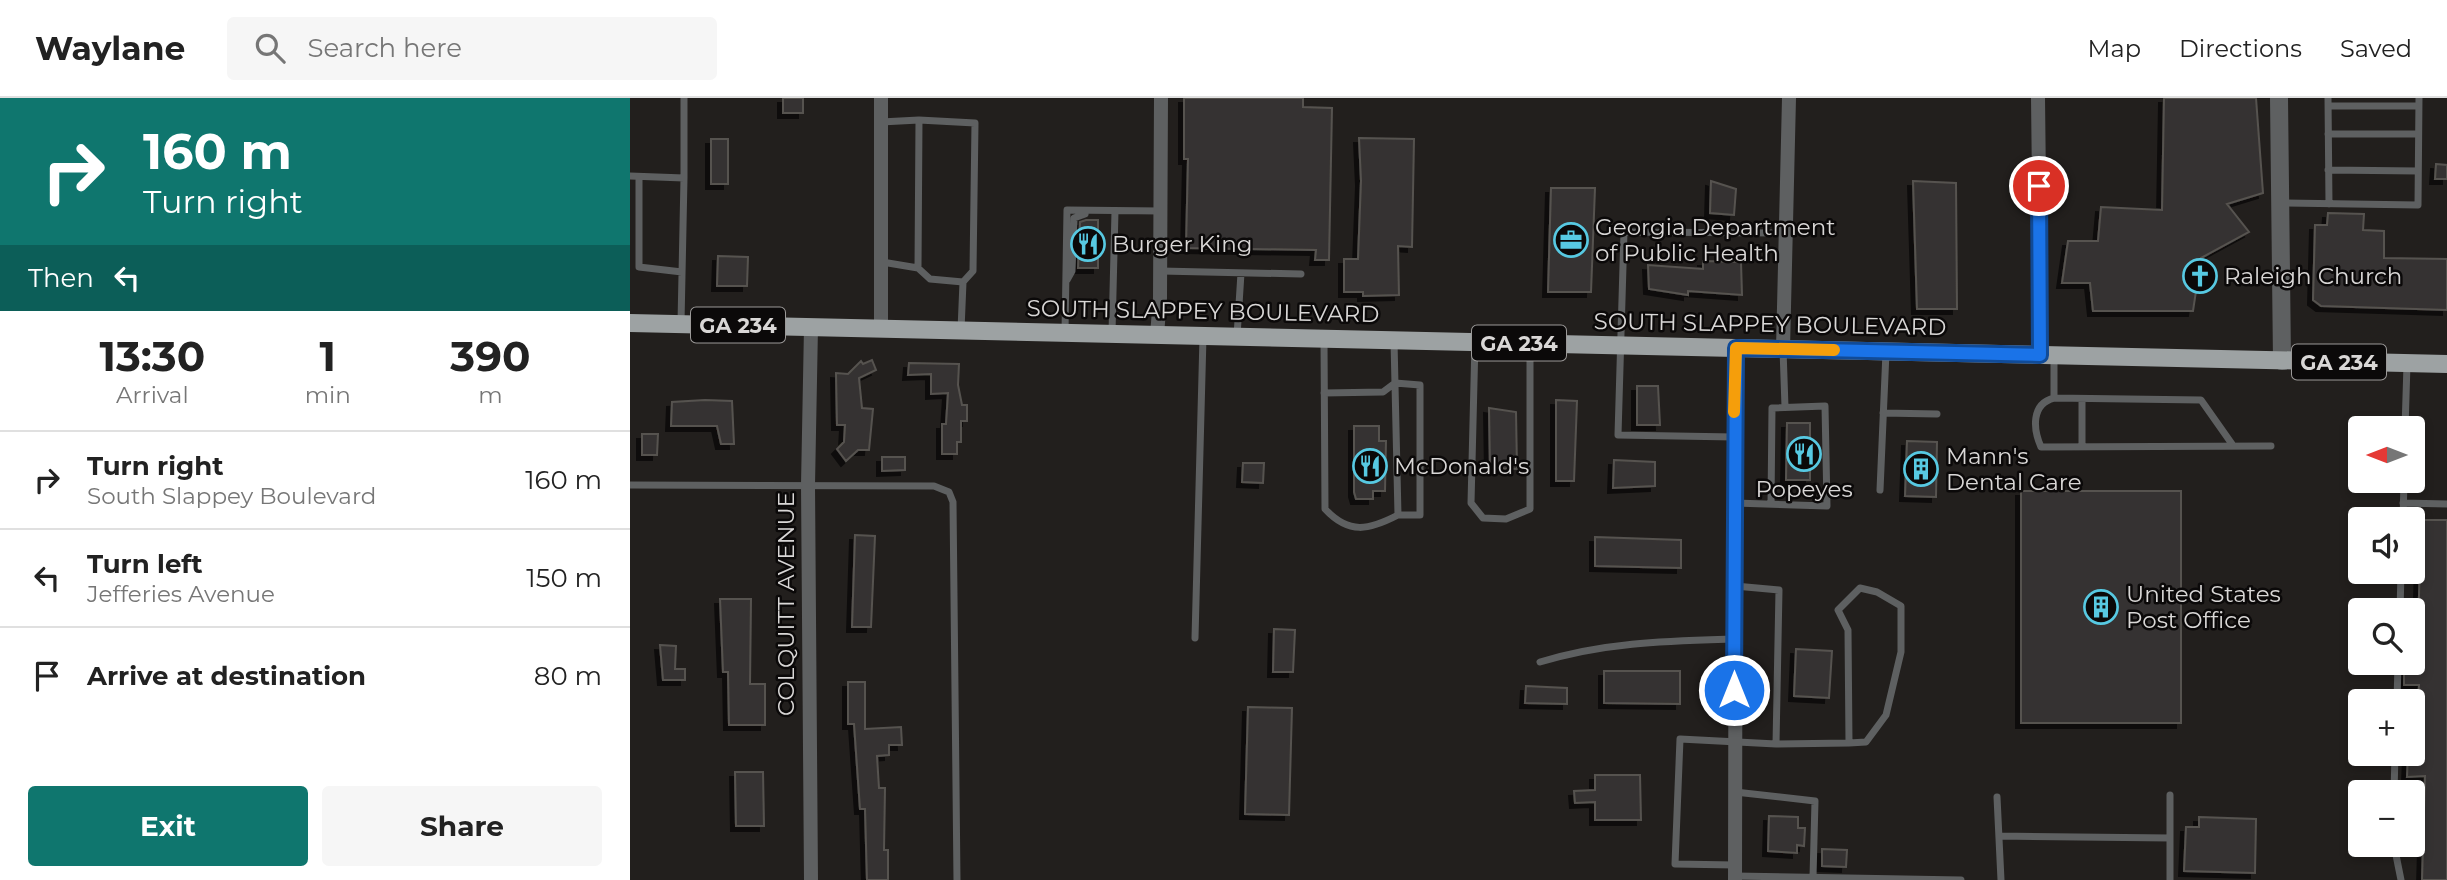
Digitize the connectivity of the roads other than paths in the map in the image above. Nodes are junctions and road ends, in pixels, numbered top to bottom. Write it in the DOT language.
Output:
graph roads {
  1 [pos="684,98"];
  2 [pos="881,98"];
  3 [pos="1161,98"];
  4 [pos="1789,98"];
  5 [pos="2038,98"];
  6 [pos="2280,98"];
  7 [pos="2328,102"];
  8 [pos="2418,102"];
  9 [pos="919,120"];
  10 [pos="881,122"];
  11 [pos="2328,134"];
  12 [pos="2418,134"];
  13 [pos="2328,170"];
  14 [pos="2418,171"];
  15 [pos="630,176"];
  16 [pos="639,177"];
  17 [pos="684,178"];
  18 [pos="2281,203"];
  19 [pos="2329,204"];
  20 [pos="1115,211"];
  21 [pos="1161,211"];
  22 [pos="1785,233"];
  23 [pos="882,262"];
  24 [pos="918,268"];
  25 [pos="1161,271"];
  26 [pos="682,272"];
  27 [pos="1241,273"];
  28 [pos="1301,274"];
  29 [pos="963,282"];
  30 [pos="630,323"];
  31 [pos="681,324"];
  32 [pos="811,327"];
  33 [pos="881,329"];
  34 [pos="961,330"];
  35 [pos="1065,333"];
  36 [pos="1112,334"];
  37 [pos="1157,335"];
  38 [pos="1203,336"];
  39 [pos="1237,337"];
  40 [pos="1324,339"];
  41 [pos="1394,340"];
  42 [pos="1475,342"];
  43 [pos="1530,343"];
  44 [pos="1620,345"];
  45 [pos="1736,348"];
  46 [pos="1783,349"];
  47 [pos="1886,351"];
  48 [pos="2047,355"];
  49 [pos="2283,361"];
  50 [pos="2407,363"];
  51 [pos="2447,364"];
  52 [pos="1395,383"];
  53 [pos="1324,393"];
  54 [pos="2054,398"];
  55 [pos="2082,399"];
  56 [pos="1785,407"];
  57 [pos="1883,413"];
  58 [pos="1937,414"];
  59 [pos="2405,416"];
  60 [pos="1734,437"];
  61 [pos="2232,444"];
  62 [pos="2271,446"];
  63 [pos="2082,447"];
  64 [pos="630,485"];
  65 [pos="808,485"];
  66 [pos="1880,490"];
  67 [pos="2403,494"];
  68 [pos="1734,503"];
  69 [pos="2403,503"];
  70 [pos="1772,504"];
  71 [pos="2447,504"];
  72 [pos="2403,507"];
  73 [pos="1398,515"];
  74 [pos="1734,586"];
  75 [pos="1195,638"];
  76 [pos="1734,639"];
  77 [pos="1540,662"];
  78 [pos="1735,742"];
  79 [pos="1849,743"];
  80 [pos="1776,744"];
  81 [pos="1735,792"];
  82 [pos="2170,795"];
  83 [pos="1997,797"];
  84 [pos="1999,836"];
  85 [pos="2170,838"];
  86 [pos="2396,857"];
  87 [pos="1735,873"];
  88 [pos="1813,877"];
  89 [pos="811,880"];
  90 [pos="957,880"];
  91 [pos="1961,880"];
  92 [pos="2001,880"];
  93 [pos="2170,880"];
  94 [pos="2401,880"];
  1 -- 17 [label="lane"];
  2 -- 10 [label="street"];
  3 -- 21 [label="street"];
  4 -- 22 [label="street"];
  5 -- 48 [label="street"];
  6 -- 18 [label="street"];
  7 -- 8 [label="lane"];
  7 -- 11 [label="lane"];
  8 -- 12 [label="lane"];
  9 -- 10 [label="lane"];
  9 -- 24 [label="lane"];
  9 -- 29 [label="lane"];
  10 -- 23 [label="street"];
  11 -- 12 [label="lane"];
  11 -- 13 [label="lane"];
  12 -- 14 [label="lane"];
  13 -- 14 [label="lane"];
  13 -- 19 [label="lane"];
  14 -- 19 [label="lane"];
  15 -- 16 [label="lane"];
  16 -- 17 [label="lane"];
  16 -- 26 [label="lane"];
  17 -- 26 [label="lane"];
  18 -- 19 [label="lane"];
  18 -- 49 [label="street"];
  20 -- 21 [label="lane"];
  20 -- 35 [label="lane"];
  20 -- 36 [label="lane"];
  21 -- 25 [label="street"];
  22 -- 44 [label="lane"];
  22 -- 46 [label="street"];
  23 -- 24 [label="lane"];
  23 -- 33 [label="street"];
  24 -- 29 [label="lane"];
  25 -- 27 [label="lane"];
  25 -- 37 [label="street"];
  26 -- 31 [label="lane"];
  27 -- 28 [label="lane"];
  27 -- 39 [label="lane"];
  29 -- 34 [label="lane"];
  30 -- 31 [label="main road, SOUTH SLAPPEY BOULEVARD / GA 234"];
  31 -- 32 [label="main road, SOUTH SLAPPEY BOULEVARD / GA 234"];
  32 -- 33 [label="main road, SOUTH SLAPPEY BOULEVARD / GA 234"];
  32 -- 65 [label="street, COLQUITT AVENUE"];
  33 -- 34 [label="main road, SOUTH SLAPPEY BOULEVARD / GA 234"];
  34 -- 35 [label="main road, SOUTH SLAPPEY BOULEVARD / GA 234"];
  35 -- 36 [label="main road, SOUTH SLAPPEY BOULEVARD / GA 234"];
  36 -- 37 [label="main road, SOUTH SLAPPEY BOULEVARD / GA 234"];
  37 -- 38 [label="main road, SOUTH SLAPPEY BOULEVARD / GA 234"];
  38 -- 39 [label="main road, SOUTH SLAPPEY BOULEVARD / GA 234"];
  38 -- 75 [label="lane"];
  39 -- 40 [label="main road, SOUTH SLAPPEY BOULEVARD / GA 234"];
  40 -- 41 [label="main road, SOUTH SLAPPEY BOULEVARD / GA 234"];
  40 -- 53 [label="lane"];
  41 -- 42 [label="main road, SOUTH SLAPPEY BOULEVARD / GA 234"];
  41 -- 52 [label="lane"];
  42 -- 43 [label="main road, SOUTH SLAPPEY BOULEVARD / GA 234"];
  42 -- 43 [label="lane"];
  43 -- 44 [label="main road, SOUTH SLAPPEY BOULEVARD / GA 234"];
  44 -- 45 [label="main road, SOUTH SLAPPEY BOULEVARD / GA 234"];
  44 -- 60 [label="lane"];
  45 -- 46 [label="main road, SOUTH SLAPPEY BOULEVARD / GA 234"];
  45 -- 60 [label="street"];
  46 -- 47 [label="main road, SOUTH SLAPPEY BOULEVARD / GA 234"];
  46 -- 56 [label="lane"];
  47 -- 48 [label="main road, SOUTH SLAPPEY BOULEVARD / GA 234"];
  47 -- 57 [label="lane"];
  48 -- 49 [label="main road, SOUTH SLAPPEY BOULEVARD / GA 234"];
  48 -- 54 [label="lane"];
  49 -- 50 [label="main road, SOUTH SLAPPEY BOULEVARD / GA 234"];
  50 -- 51 [label="main road, SOUTH SLAPPEY BOULEVARD / GA 234"];
  50 -- 59 [label="lane"];
  52 -- 53 [label="lane"];
  52 -- 73 [label="lane"];
  52 -- 73 [label="lane"];
  53 -- 73 [label="lane"];
  54 -- 55 [label="lane"];
  54 -- 63 [label="lane"];
  55 -- 61 [label="lane"];
  55 -- 63 [label="lane"];
  56 -- 70 [label="lane"];
  56 -- 70 [label="lane"];
  57 -- 58 [label="lane"];
  57 -- 66 [label="lane"];
  60 -- 68 [label="street"];
  61 -- 62 [label="lane"];
  61 -- 63 [label="lane"];
  64 -- 65 [label="lane"];
  65 -- 89 [label="street, COLQUITT AVENUE"];
  65 -- 90 [label="lane"];
  67 -- 69 [label="lane"];
  68 -- 70 [label="lane"];
  68 -- 74 [label="street"];
  69 -- 71 [label="lane"];
  69 -- 72 [label="lane"];
  74 -- 76 [label="street"];
  74 -- 80 [label="lane"];
  76 -- 77 [label="lane"];
  76 -- 78 [label="street"];
  78 -- 80 [label="lane"];
  78 -- 81 [label="street"];
  78 -- 87 [label="lane"];
  79 -- 79 [label="lane"];
  79 -- 80 [label="lane"];
  81 -- 87 [label="street"];
  81 -- 88 [label="lane"];
  82 -- 85 [label="lane"];
  83 -- 84 [label="lane"];
  84 -- 85 [label="lane"];
  84 -- 92 [label="lane"];
  85 -- 93 [label="lane"];
  86 -- 94 [label="lane"];
  87 -- 88 [label="lane"];
  88 -- 91 [label="lane"];
}
